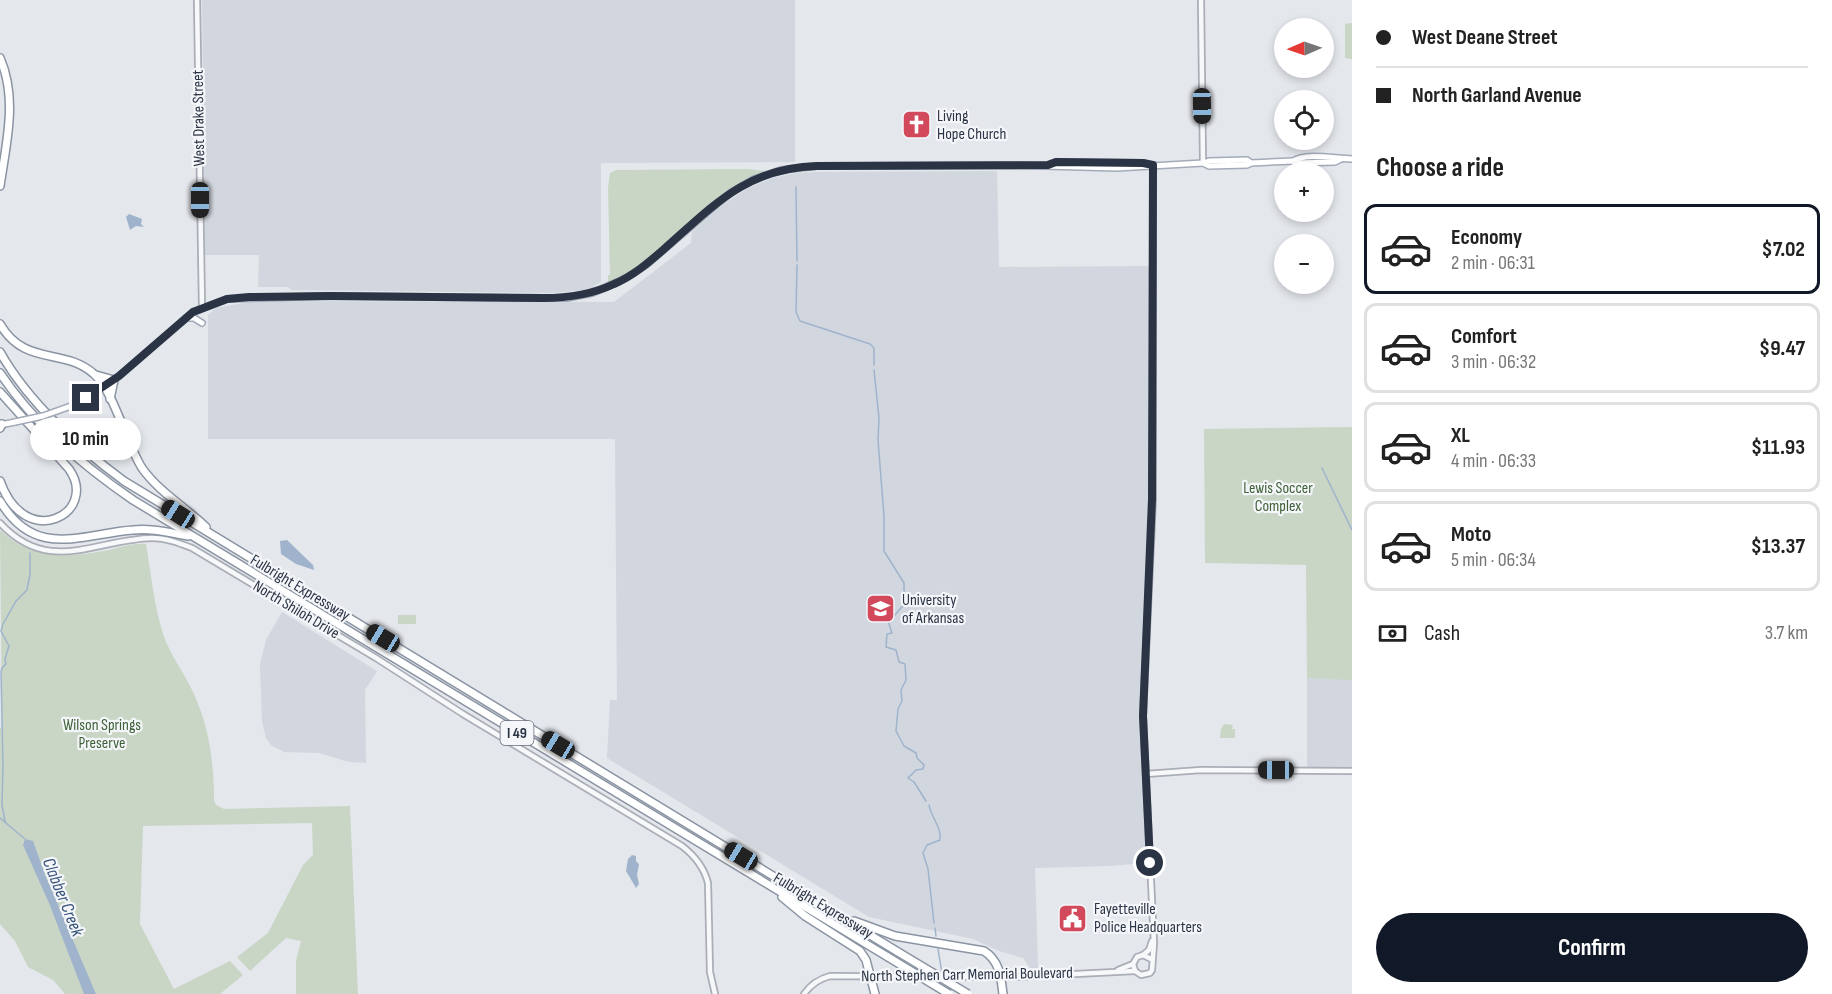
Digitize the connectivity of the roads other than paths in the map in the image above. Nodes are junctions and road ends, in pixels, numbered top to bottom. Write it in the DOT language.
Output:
graph roads {
  1 [pos="197,0"];
  2 [pos="1201,0"];
  3 [pos="0,58"];
  4 [pos="1352,159"];
  5 [pos="1203,163"];
  6 [pos="1153,165"];
  7 [pos="0,186"];
  8 [pos="202,307"];
  9 [pos="184,318"];
  10 [pos="202,323"];
  11 [pos="0,324"];
  12 [pos="0,352"];
  13 [pos="0,373"];
  14 [pos="96,375"];
  15 [pos="114,380"];
  16 [pos="104,387"];
  17 [pos="0,392"];
  18 [pos="110,399"];
  19 [pos="1,426"];
  20 [pos="0,481"];
  21 [pos="0,501"];
  22 [pos="0,523"];
  23 [pos="193,536"];
  24 [pos="216,537"];
  25 [pos="1352,771"];
  26 [pos="1146,774"];
  27 [pos="769,885"];
  28 [pos="838,915"];
  29 [pos="1154,936"];
  30 [pos="1143,955"];
  31 [pos="1151,959"];
  32 [pos="1133,964"];
  33 [pos="1135,971"];
  34 [pos="1113,973"];
  35 [pos="870,977"];
  36 [pos="1000,977"];
  37 [pos="715,994"];
  38 [pos="804,994"];
  39 [pos="875,994"];
  40 [pos="949,994"];
  41 [pos="968,994"];
  42 [pos="1003,994"];
  1 -- 8 [label="street, West Drake Street"];
  2 -- 5 [label="street"];
  3 -- 7 [label="highway"];
  4 -- 5 [label="main road"];
  5 -- 6 [label="main road"];
  6 -- 8 [label="main road"];
  6 -- 26 [label="street"];
  8 -- 9 [label="main road"];
  9 -- 10 [label="main road"];
  9 -- 15 [label="main road"];
  11 -- 14 [label="highway"];
  12 -- 24 [label="highway, Fulbright Expressway / I 49"];
  13 -- 23 [label="highway, Fulbright Expressway / I 49"];
  14 -- 15 [label="highway"];
  14 -- 16 [label="highway"];
  15 -- 16 [label="main road"];
  15 -- 18 [label="highway"];
  16 -- 18 [label="highway"];
  16 -- 19 [label="main road, bridge"];
  17 -- 20 [label="highway"];
  18 -- 24 [label="highway"];
  21 -- 23 [label="highway"];
  22 -- 37 [label="street, North Shiloh Drive"];
  23 -- 27 [label="highway, Fulbright Expressway / I 49"];
  24 -- 28 [label="highway, Fulbright Expressway / I 49"];
  25 -- 26 [label="street"];
  26 -- 29 [label="street"];
  27 -- 35 [label="highway"];
  27 -- 40 [label="highway, Fulbright Expressway / I 49, bridge"];
  28 -- 36 [label="highway"];
  28 -- 41 [label="highway, Fulbright Expressway / I 49, bridge"];
  29 -- 30 [label="street"];
  29 -- 31 [label="street"];
  30 -- 31 [label="street"];
  30 -- 32 [label="street"];
  31 -- 33 [label="street"];
  32 -- 33 [label="street"];
  32 -- 34 [label="street, North Stephen Carr Memorial Boulevard"];
  33 -- 34 [label="street, North Stephen Carr Memorial Boulevard"];
  34 -- 36 [label="street, North Stephen Carr Memorial Boulevard"];
  35 -- 36 [label="street, North Stephen Carr Memorial Boulevard"];
  35 -- 38 [label="street, North Stephen Carr Memorial Boulevard"];
  35 -- 39 [label="highway"];
  36 -- 42 [label="highway"];
}
